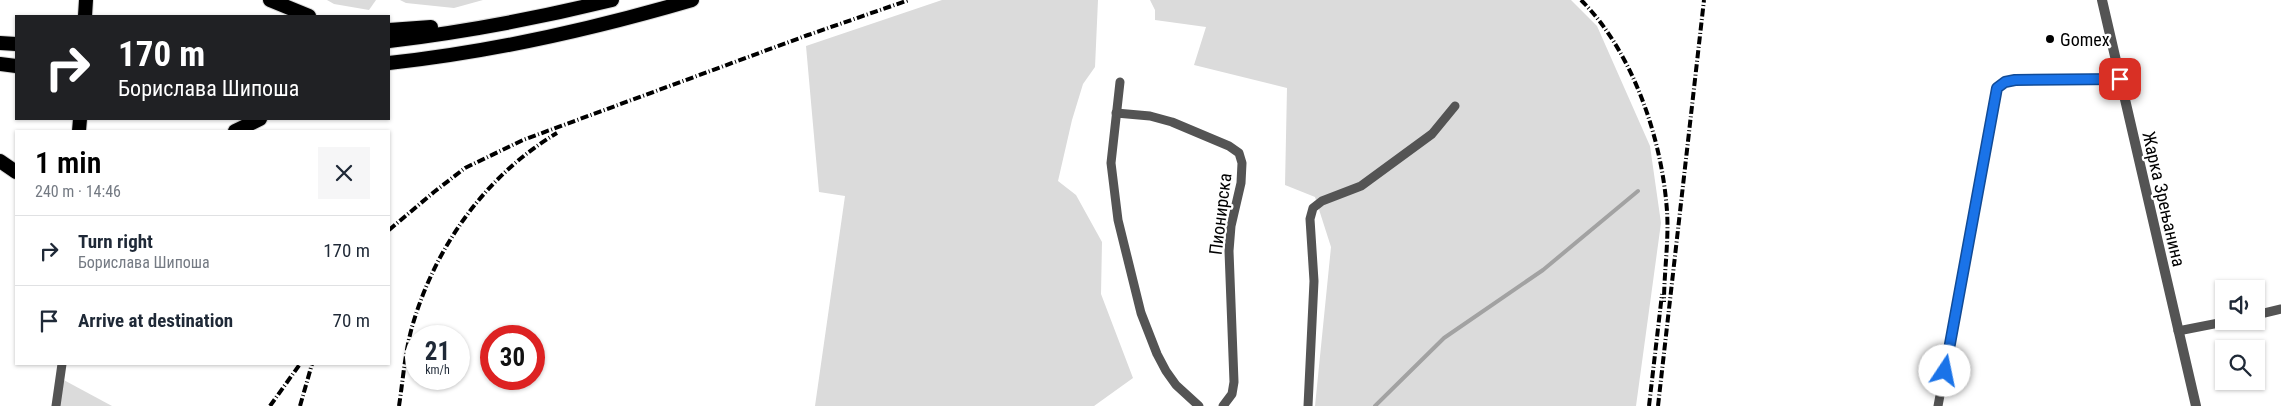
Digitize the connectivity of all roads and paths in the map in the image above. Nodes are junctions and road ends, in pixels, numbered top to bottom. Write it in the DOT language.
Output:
graph roads {
  1 [pos="86,0"];
  2 [pos="270,0"];
  3 [pos="612,0"];
  4 [pos="692,0"];
  5 [pos="2102,0"];
  6 [pos="85,15"];
  7 [pos="307,15"];
  8 [pos="519,21"];
  9 [pos="390,30"];
  10 [pos="390,41"];
  11 [pos="0,43"];
  12 [pos="15,44"];
  13 [pos="482,50"];
  14 [pos="390,63"];
  15 [pos="0,64"];
  16 [pos="15,66"];
  17 [pos="390,73"];
  18 [pos="2120,79"];
  19 [pos="1120,82"];
  20 [pos="1455,106"];
  21 [pos="1116,113"];
  22 [pos="258,120"];
  23 [pos="237,130"];
  24 [pos="0,161"];
  25 [pos="15,171"];
  26 [pos="2281,309"];
  27 [pos="2265,313"];
  28 [pos="2215,324"];
  29 [pos="2178,331"];
  30 [pos="62,365"];
  31 [pos="56,406"];
  32 [pos="1199,406"];
  33 [pos="1223,406"];
  34 [pos="1308,406"];
  35 [pos="1938,406"];
  36 [pos="2196,406"];
  1 -- 6 [label="highway"];
  2 -- 7 [label="highway"];
  3 -- 8 [label="highway"];
  4 -- 13 [label="highway"];
  5 -- 18 [label="street, Жарка Зрењанина"];
  8 -- 9 [label="highway"];
  8 -- 10 [label="highway"];
  11 -- 12 [label="highway"];
  13 -- 14 [label="highway"];
  13 -- 17 [label="highway"];
  15 -- 16 [label="highway"];
  18 -- 29 [label="street, Жарка Зрењанина"];
  18 -- 35 [label="street"];
  19 -- 21 [label="street"];
  20 -- 34 [label="street"];
  21 -- 32 [label="street"];
  21 -- 33 [label="street, Пионирска"];
  22 -- 23 [label="highway"];
  24 -- 25 [label="highway"];
  26 -- 27 [label="street"];
  28 -- 29 [label="street"];
  29 -- 36 [label="street, Жарка Зрењанина"];
  30 -- 31 [label="street"];
}
